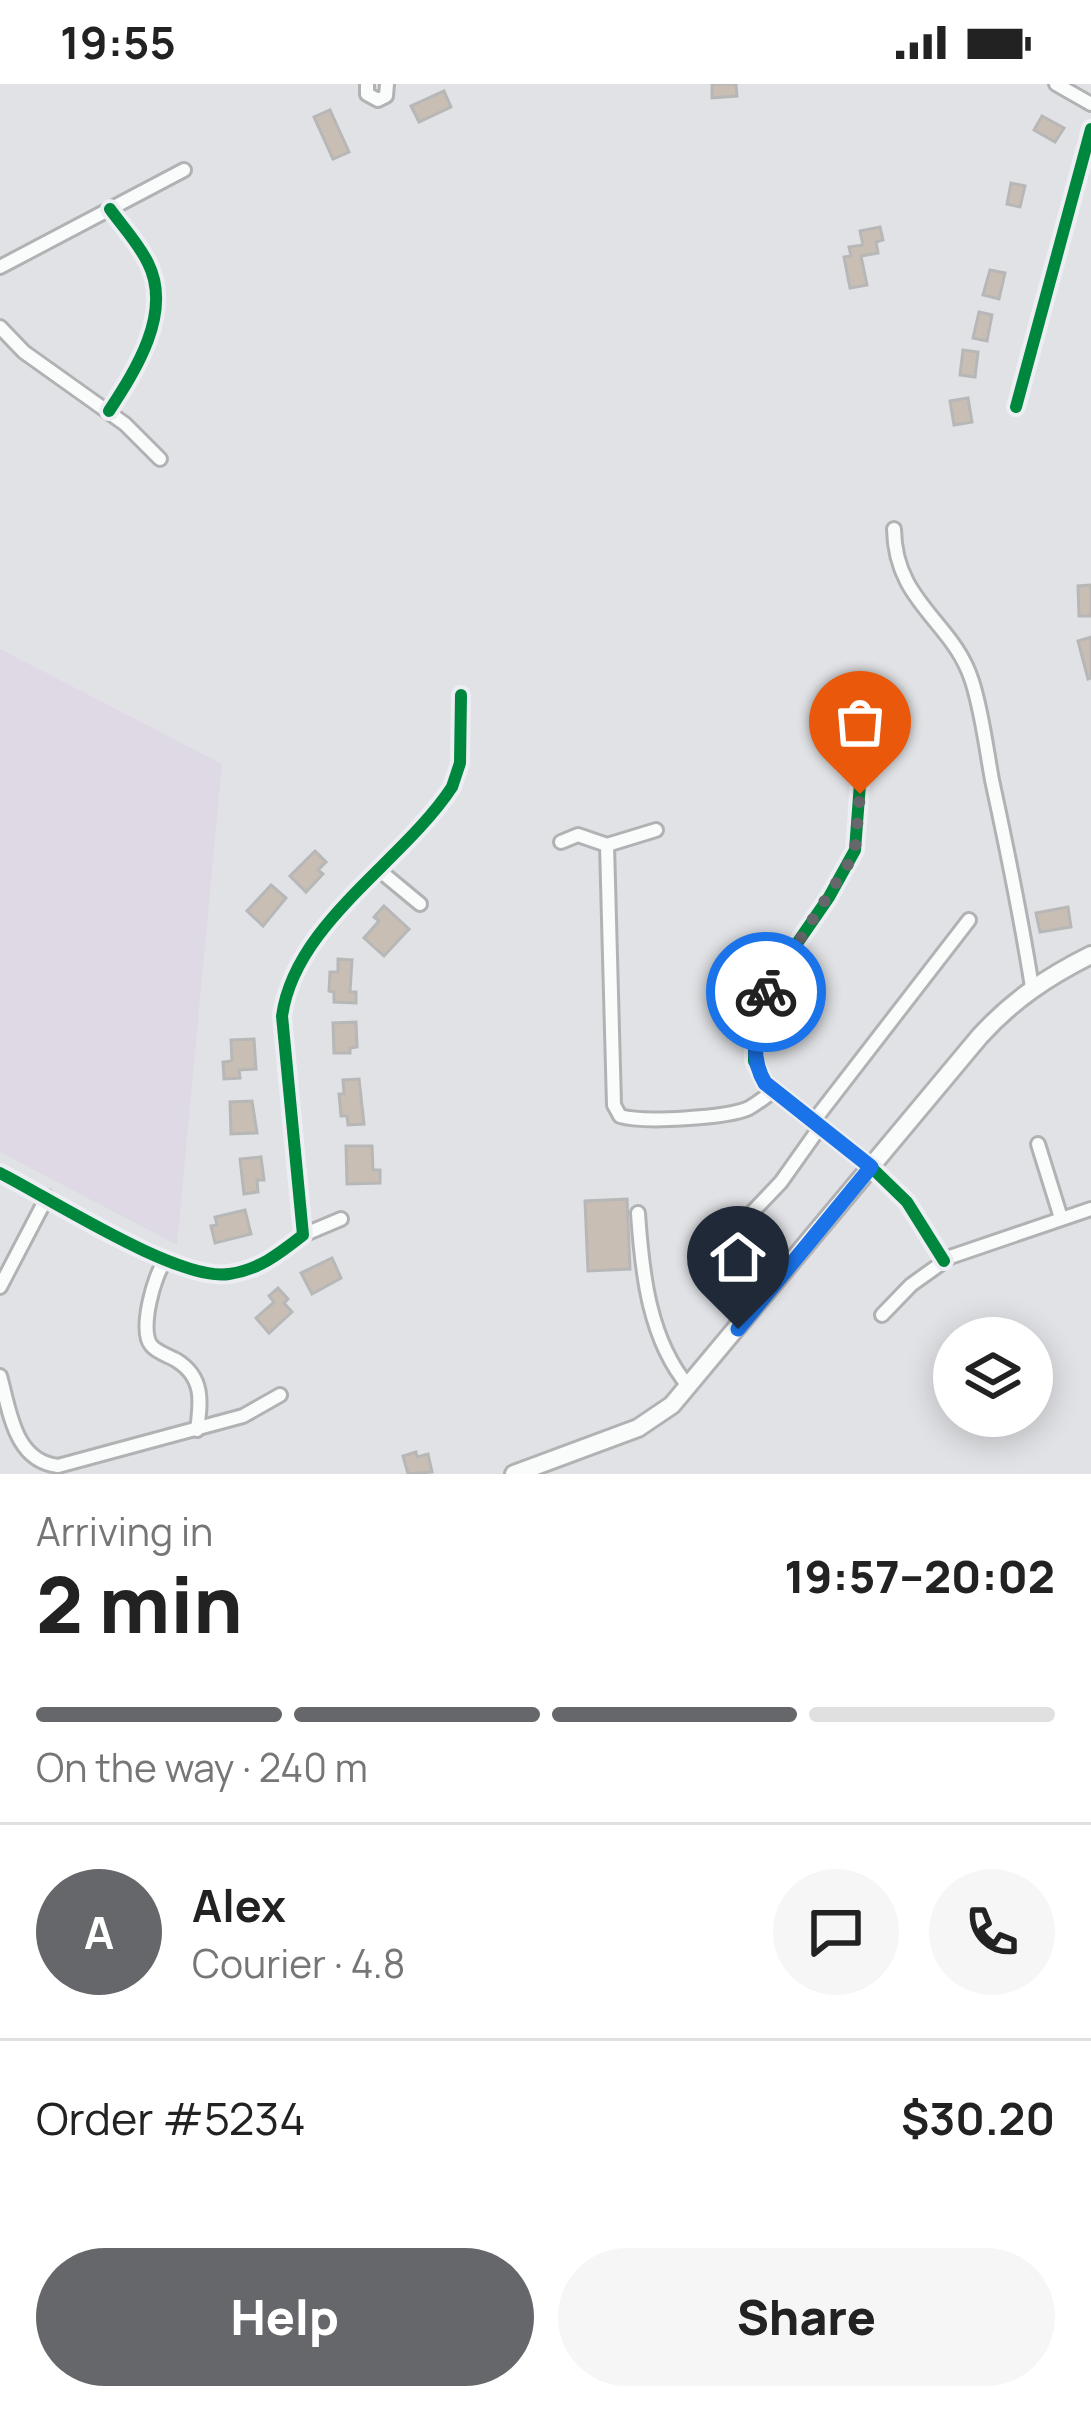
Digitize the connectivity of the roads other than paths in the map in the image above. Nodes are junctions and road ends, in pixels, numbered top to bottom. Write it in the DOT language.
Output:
graph roads {
  1 [pos="367,84"];
  2 [pos="387,84"];
  3 [pos="1056,84"];
  4 [pos="1091,104"];
  5 [pos="1091,129"];
  6 [pos="184,170"];
  7 [pos="110,209"];
  8 [pos="0,267"];
  9 [pos="0,327"];
  10 [pos="1016,407"];
  11 [pos="109,411"];
  12 [pos="160,459"];
  13 [pos="894,529"];
  14 [pos="461,694"];
  15 [pos="861,770"];
  16 [pos="656,830"];
  17 [pos="561,842"];
  18 [pos="607,845"];
  19 [pos="380,870"];
  20 [pos="419,904"];
  21 [pos="969,920"];
  22 [pos="1091,956"];
  23 [pos="1032,988"];
  24 [pos="774,1091"];
  25 [pos="817,1124"];
  26 [pos="1038,1144"];
  27 [pos="871,1167"];
  28 [pos="0,1173"];
  29 [pos="46,1197"];
  30 [pos="1091,1209"];
  31 [pos="638,1213"];
  32 [pos="1061,1218"];
  33 [pos="341,1220"];
  34 [pos="303,1235"];
  35 [pos="753,1257"];
  36 [pos="165,1261"];
  37 [pos="944,1261"];
  38 [pos="0,1287"];
  39 [pos="882,1315"];
  40 [pos="0,1376"];
  41 [pos="689,1388"];
  42 [pos="280,1395"];
  43 [pos="197,1430"];
  44 [pos="514,1474"];
  1 -- 2 [label="street"];
  3 -- 4 [label="street"];
  5 -- 10 [label="street"];
  6 -- 7 [label="street"];
  7 -- 8 [label="street"];
  7 -- 11 [label="street"];
  9 -- 11 [label="street"];
  11 -- 12 [label="street"];
  13 -- 23 [label="street"];
  14 -- 19 [label="street"];
  15 -- 24 [label="street"];
  16 -- 18 [label="street"];
  17 -- 18 [label="street"];
  18 -- 24 [label="street"];
  19 -- 20 [label="street"];
  19 -- 34 [label="street"];
  21 -- 25 [label="street"];
  22 -- 23 [label="main road"];
  23 -- 27 [label="main road"];
  24 -- 25 [label="street"];
  25 -- 27 [label="street"];
  25 -- 35 [label="street"];
  26 -- 32 [label="street"];
  27 -- 37 [label="street"];
  27 -- 41 [label="main road"];
  28 -- 29 [label="street"];
  29 -- 36 [label="street"];
  29 -- 38 [label="street"];
  30 -- 32 [label="street"];
  31 -- 41 [label="street"];
  32 -- 37 [label="street"];
  33 -- 34 [label="street"];
  34 -- 36 [label="street"];
  36 -- 43 [label="street"];
  37 -- 39 [label="street"];
  40 -- 43 [label="street"];
  41 -- 44 [label="main road"];
  42 -- 43 [label="street"];
}
